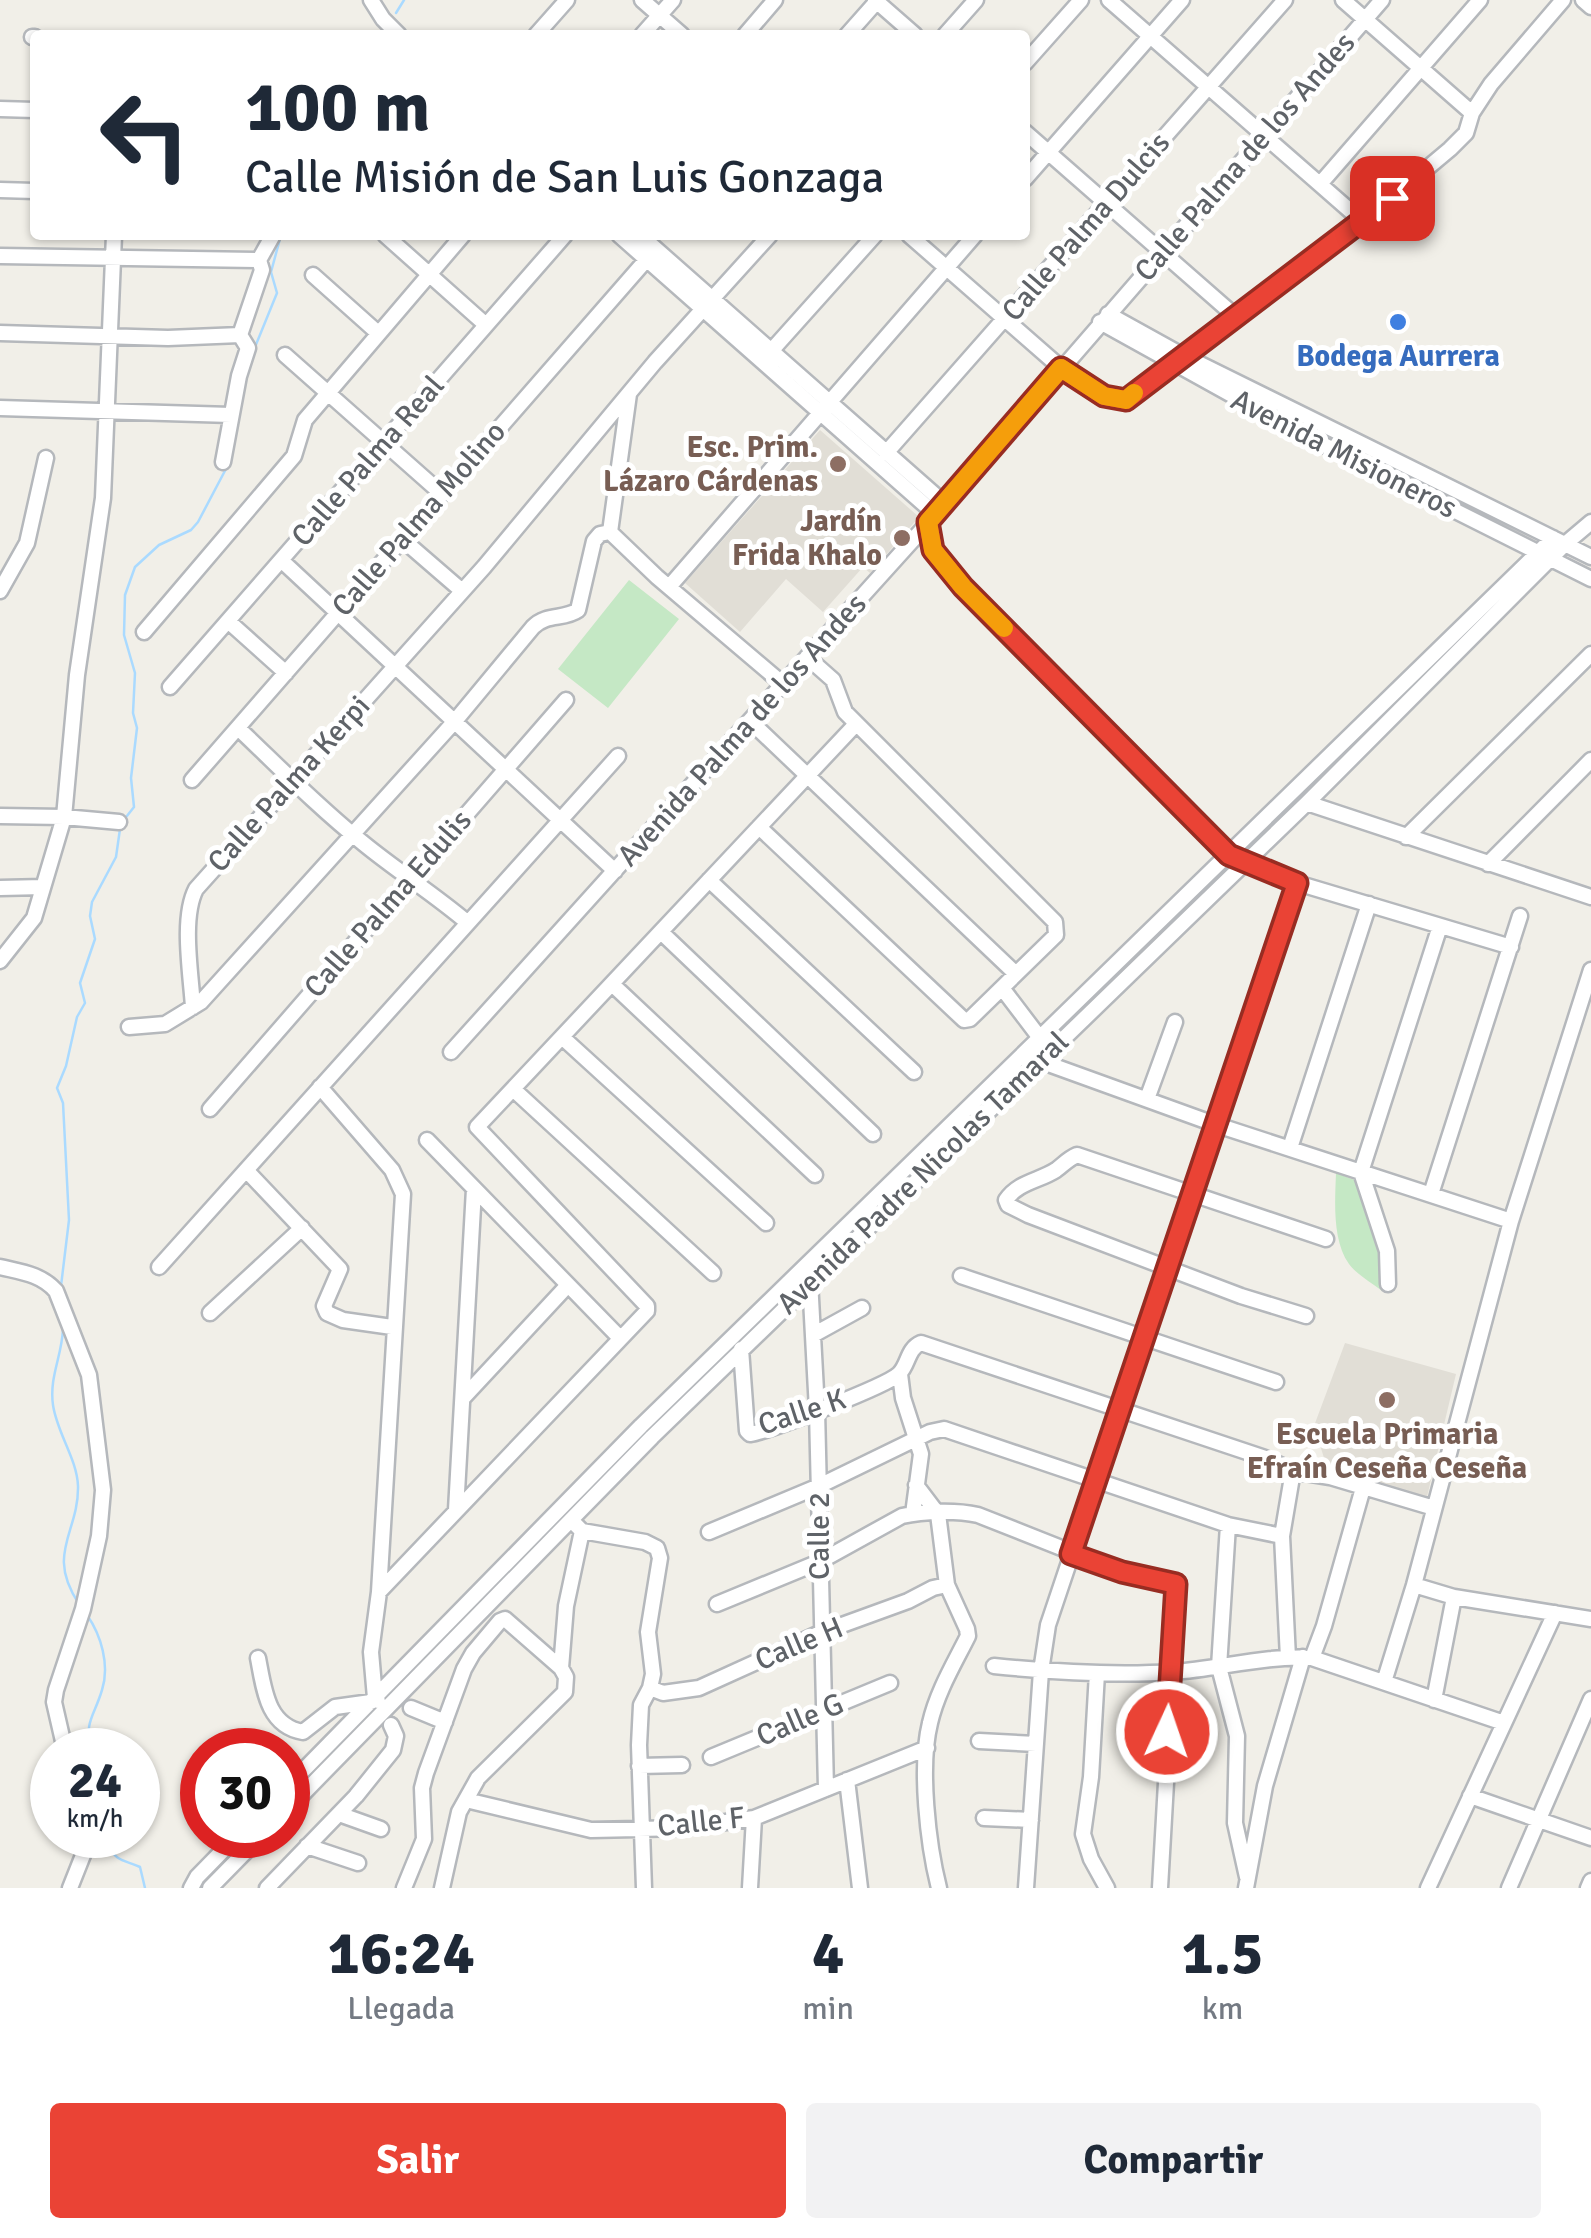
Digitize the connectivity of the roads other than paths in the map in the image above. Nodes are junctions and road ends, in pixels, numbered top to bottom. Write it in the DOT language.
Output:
graph roads {
  1 [pos="370,0"];
  2 [pos="567,0"];
  3 [pos="642,0"];
  4 [pos="673,0"];
  5 [pos="775,0"];
  6 [pos="876,0"];
  7 [pos="976,0"];
  8 [pos="1081,0"];
  9 [pos="1110,0"];
  10 [pos="1182,0"];
  11 [pos="1286,0"];
  12 [pos="1342,0"];
  13 [pos="1382,0"];
  14 [pos="1480,0"];
  15 [pos="1564,0"];
  16 [pos="1583,0"];
  17 [pos="1591,7"];
  18 [pos="660,16"];
  19 [pos="382,19"];
  20 [pos="1365,20"];
  21 [pos="376,30"];
  22 [pos="394,30"];
  23 [pos="540,30"];
  24 [pos="647,30"];
  25 [pos="676,30"];
  26 [pos="748,30"];
  27 [pos="851,30"];
  28 [pos="909,30"];
  29 [pos="949,30"];
  30 [pos="1150,36"];
  31 [pos="1030,58"];
  32 [pos="1422,69"];
  33 [pos="1209,87"];
  34 [pos="0,109"];
  35 [pos="30,110"];
  36 [pos="1472,113"];
  37 [pos="1264,135"];
  38 [pos="1030,136"];
  39 [pos="1048,152"];
  40 [pos="1030,172"];
  41 [pos="1320,184"];
  42 [pos="0,190"];
  43 [pos="30,191"];
  44 [pos="1106,203"];
  45 [pos="1363,222"];
  46 [pos="114,240"];
  47 [pos="270,240"];
  48 [pos="390,240"];
  49 [pos="459,240"];
  50 [pos="561,240"];
  51 [pos="627,240"];
  52 [pos="643,240"];
  53 [pos="664,240"];
  54 [pos="766,240"];
  55 [pos="871,240"];
  56 [pos="915,240"];
  57 [pos="971,240"];
  58 [pos="1162,252"];
  59 [pos="651,254"];
  60 [pos="0,256"];
  61 [pos="113,258"];
  62 [pos="259,260"];
  63 [pos="946,268"];
  64 [pos="428,275"];
  65 [pos="313,276"];
  66 [pos="709,304"];
  67 [pos="1235,316"];
  68 [pos="1104,318"];
  69 [pos="1005,319"];
  70 [pos="486,326"];
  71 [pos="0,333"];
  72 [pos="378,333"];
  73 [pos="240,335"];
  74 [pos="112,337"];
  75 [pos="772,350"];
  76 [pos="285,356"];
  77 [pos="1176,360"];
  78 [pos="1061,368"];
  79 [pos="328,392"];
  80 [pos="630,393"];
  81 [pos="824,406"];
  82 [pos="0,408"];
  83 [pos="108,411"];
  84 [pos="231,415"];
  85 [pos="385,444"];
  86 [pos="886,453"];
  87 [pos="46,458"];
  88 [pos="222,462"];
  89 [pos="442,494"];
  90 [pos="936,513"];
  91 [pos="1591,522"];
  92 [pos="610,532"];
  93 [pos="402,540"];
  94 [pos="1559,541"];
  95 [pos="1544,556"];
  96 [pos="1591,557"];
  97 [pos="281,560"];
  98 [pos="1591,579"];
  99 [pos="669,587"];
  100 [pos="461,590"];
  101 [pos="0,591"];
  102 [pos="338,612"];
  103 [pos="228,621"];
  104 [pos="144,632"];
  105 [pos="1591,654"];
  106 [pos="807,658"];
  107 [pos="395,666"];
  108 [pos="286,672"];
  109 [pos="783,684"];
  110 [pos="170,686"];
  111 [pos="566,700"];
  112 [pos="750,720"];
  113 [pos="455,721"];
  114 [pos="856,724"];
  115 [pos="238,728"];
  116 [pos="618,756"];
  117 [pos="1591,760"];
  118 [pos="504,767"];
  119 [pos="807,776"];
  120 [pos="192,780"];
  121 [pos="293,781"];
  122 [pos="1307,802"];
  123 [pos="0,816"];
  124 [pos="64,816"];
  125 [pos="560,820"];
  126 [pos="119,822"];
  127 [pos="759,827"];
  128 [pos="352,834"];
  129 [pos="1406,837"];
  130 [pos="1229,855"];
  131 [pos="1243,863"];
  132 [pos="1488,864"];
  133 [pos="615,871"];
  134 [pos="412,878"];
  135 [pos="709,880"];
  136 [pos="1297,883"];
  137 [pos="43,887"];
  138 [pos="0,888"];
  139 [pos="1591,897"];
  140 [pos="1369,904"];
  141 [pos="1520,916"];
  142 [pos="468,923"];
  143 [pos="1440,926"];
  144 [pos="661,932"];
  145 [pos="1511,947"];
  146 [pos="0,961"];
  147 [pos="1591,970"];
  148 [pos="1016,974"];
  149 [pos="612,984"];
  150 [pos="1002,988"];
  151 [pos="193,1007"];
  152 [pos="1175,1022"];
  153 [pos="129,1027"];
  154 [pos="562,1037"];
  155 [pos="1040,1038"];
  156 [pos="451,1052"];
  157 [pos="1034,1055"];
  158 [pos="914,1072"];
  159 [pos="320,1087"];
  160 [pos="513,1089"];
  161 [pos="1147,1099"];
  162 [pos="210,1109"];
  163 [pos="1218,1124"];
  164 [pos="873,1134"];
  165 [pos="426,1140"];
  166 [pos="1290,1148"];
  167 [pos="246,1170"];
  168 [pos="1361,1172"];
  169 [pos="815,1175"];
  170 [pos="474,1189"];
  171 [pos="1431,1194"];
  172 [pos="1193,1196"];
  173 [pos="1511,1220"];
  174 [pos="766,1223"];
  175 [pos="302,1228"];
  176 [pos="1326,1239"];
  177 [pos="808,1262"];
  178 [pos="0,1267"];
  179 [pos="159,1267"];
  180 [pos="1169,1268"];
  181 [pos="713,1273"];
  182 [pos="961,1276"];
  183 [pos="810,1283"];
  184 [pos="1388,1284"];
  185 [pos="568,1285"];
  186 [pos="862,1308"];
  187 [pos="210,1313"];
  188 [pos="1306,1316"];
  189 [pos="392,1327"];
  190 [pos="813,1335"];
  191 [pos="620,1338"];
  192 [pos="1145,1338"];
  193 [pos="742,1349"];
  194 [pos="900,1374"];
  195 [pos="1276,1382"];
  196 [pos="463,1398"];
  197 [pos="818,1410"];
  198 [pos="1120,1411"];
  199 [pos="918,1438"];
  200 [pos="1293,1470"];
  201 [pos="1095,1483"];
  202 [pos="916,1485"];
  203 [pos="819,1486"];
  204 [pos="1363,1488"];
  205 [pos="1434,1508"];
  206 [pos="456,1510"];
  207 [pos="912,1514"];
  208 [pos="938,1514"];
  209 [pos="576,1525"];
  210 [pos="1228,1525"];
  211 [pos="709,1532"];
  212 [pos="1282,1536"];
  213 [pos="1071,1554"];
  214 [pos="819,1562"];
  215 [pos="948,1586"];
  216 [pos="1414,1586"];
  217 [pos="379,1592"];
  218 [pos="1454,1597"];
  219 [pos="717,1604"];
  220 [pos="1555,1613"];
  221 [pos="1591,1619"];
  222 [pos="820,1634"];
  223 [pos="258,1658"];
  224 [pos="1301,1658"];
  225 [pos="994,1666"];
  226 [pos="1219,1667"];
  227 [pos="561,1668"];
  228 [pos="1041,1671"];
  229 [pos="1170,1672"];
  230 [pos="1097,1674"];
  231 [pos="1384,1682"];
  232 [pos="890,1684"];
  233 [pos="650,1688"];
  234 [pos="1591,1699"];
  235 [pos="1434,1700"];
  236 [pos="377,1703"];
  237 [pos="411,1708"];
  238 [pos="822,1710"];
  239 [pos="445,1722"];
  240 [pos="1504,1724"];
  241 [pos="391,1725"];
  242 [pos="59,1728"];
  243 [pos="979,1741"];
  244 [pos="1036,1744"];
  245 [pos="927,1748"];
  246 [pos="711,1758"];
  247 [pos="682,1764"];
  248 [pos="310,1765"];
  249 [pos="639,1766"];
  250 [pos="847,1780"];
  251 [pos="310,1783"];
  252 [pos="826,1789"];
  253 [pos="1470,1796"];
  254 [pos="466,1800"];
  255 [pos="339,1814"];
  256 [pos="754,1818"];
  257 [pos="984,1818"];
  258 [pos="1030,1820"];
  259 [pos="1539,1821"];
  260 [pos="641,1828"];
  261 [pos="381,1829"];
  262 [pos="1591,1838"];
  263 [pos="310,1843"];
  264 [pos="310,1847"];
  265 [pos="82,1858"];
  266 [pos="216,1858"];
  267 [pos="239,1858"];
  268 [pos="296,1858"];
  269 [pos="358,1863"];
  270 [pos="1591,1880"];
  271 [pos="1246,1882"];
  272 [pos="70,1888"];
  273 [pos="192,1888"];
  274 [pos="210,1888"];
  275 [pos="268,1888"];
  276 [pos="404,1888"];
  277 [pos="442,1888"];
  278 [pos="644,1888"];
  279 [pos="750,1888"];
  280 [pos="860,1888"];
  281 [pos="940,1888"];
  282 [pos="1026,1888"];
  283 [pos="1107,1888"];
  284 [pos="1160,1888"];
  285 [pos="1428,1888"];
  286 [pos="1509,1888"];
  287 [pos="1588,1888"];
  1 -- 19 [label="street"];
  2 -- 23 [label="street"];
  3 -- 18 [label="street"];
  4 -- 18 [label="street"];
  5 -- 26 [label="street"];
  6 -- 27 [label="street"];
  6 -- 28 [label="street"];
  7 -- 29 [label="street"];
  8 -- 31 [label="street"];
  9 -- 30 [label="street"];
  10 -- 30 [label="street"];
  11 -- 33 [label="street, Calle Palma Dulcis"];
  12 -- 20 [label="street"];
  13 -- 20 [label="street, Calle Palma de los Andes"];
  14 -- 32 [label="street"];
  15 -- 36 [label="street"];
  16 -- 17 [label="street"];
  18 -- 24 [label="street"];
  18 -- 25 [label="street"];
  19 -- 21 [label="street"];
  19 -- 22 [label="street"];
  20 -- 32 [label="street"];
  20 -- 37 [label="street, Calle Palma de los Andes"];
  30 -- 33 [label="street"];
  30 -- 39 [label="street"];
  32 -- 36 [label="street"];
  32 -- 41 [label="street"];
  33 -- 37 [label="street"];
  33 -- 44 [label="street, Calle Palma Dulcis"];
  34 -- 35 [label="street"];
  36 -- 45 [label="street"];
  37 -- 41 [label="street"];
  37 -- 58 [label="street, Calle Palma de los Andes"];
  38 -- 39 [label="street"];
  39 -- 40 [label="street"];
  39 -- 44 [label="street"];
  41 -- 45 [label="street"];
  42 -- 43 [label="street"];
  44 -- 58 [label="street"];
  44 -- 69 [label="street, Calle Palma Dulcis"];
  45 -- 67 [label="street"];
  46 -- 61 [label="street"];
  47 -- 62 [label="street"];
  48 -- 64 [label="street"];
  49 -- 64 [label="street"];
  50 -- 70 [label="street, Calle Palma Real"];
  51 -- 59 [label="street"];
  52 -- 59 [label="street"];
  53 -- 59 [label="street, Calle Palma Molino"];
  54 -- 66 [label="street, Calle Palma Kerpi"];
  55 -- 75 [label="street"];
  56 -- 63 [label="street"];
  57 -- 63 [label="street"];
  58 -- 67 [label="street"];
  58 -- 68 [label="street, Calle Palma de los Andes"];
  59 -- 66 [label="street"];
  59 -- 89 [label="street, Calle Palma Molino"];
  60 -- 61 [label="street"];
  61 -- 62 [label="street"];
  61 -- 74 [label="street"];
  62 -- 73 [label="street"];
  63 -- 69 [label="street"];
  63 -- 81 [label="street"];
  64 -- 70 [label="street"];
  64 -- 72 [label="street"];
  65 -- 72 [label="street"];
  66 -- 75 [label="street"];
  66 -- 80 [label="street, Calle Palma Kerpi"];
  66 -- 81 [label="street"];
  67 -- 77 [label="street"];
  68 -- 77 [label="street, Avenida Misioneros"];
  68 -- 78 [label="street, Avenida Palma de los Andes"];
  69 -- 78 [label="street"];
  69 -- 86 [label="street, Calle Palma Dulcis"];
  70 -- 85 [label="street, Calle Palma Real"];
  71 -- 74 [label="street"];
  72 -- 79 [label="street"];
  73 -- 74 [label="street"];
  73 -- 84 [label="street"];
  74 -- 83 [label="street"];
  75 -- 81 [label="street"];
  76 -- 79 [label="street"];
  77 -- 78 [label="street"];
  77 -- 94 [label="street, Avenida Misioneros"];
  77 -- 95 [label="street, Avenida Misioneros"];
  78 -- 90 [label="street, Avenida Palma de los Andes"];
  79 -- 85 [label="street"];
  79 -- 104 [label="street"];
  80 -- 92 [label="street"];
  80 -- 100 [label="street, Calle Palma Kerpi"];
  81 -- 86 [label="street"];
  81 -- 90 [label="street"];
  81 -- 99 [label="street"];
  82 -- 83 [label="street"];
  83 -- 84 [label="street"];
  83 -- 124 [label="street"];
  84 -- 88 [label="street"];
  85 -- 89 [label="street"];
  85 -- 97 [label="street, Calle Palma Real"];
  86 -- 90 [label="street"];
  87 -- 101 [label="street"];
  89 -- 93 [label="street, Calle Palma Molino"];
  90 -- 106 [label="street, Avenida Palma de los Andes"];
  90 -- 130 [label="street"];
  91 -- 94 [label="street, Avenida Padre Nicolas Tamaral"];
  92 -- 99 [label="street"];
  92 -- 113 [label="street"];
  93 -- 100 [label="street"];
  93 -- 102 [label="street, Calle Palma Molino"];
  94 -- 95 [label="street, Avenida Padre Nicolas Tamaral"];
  94 -- 96 [label="street, Avenida Misioneros"];
  95 -- 98 [label="street, Avenida Misioneros"];
  95 -- 122 [label="street, Avenida Padre Nicolas Tamaral"];
  95 -- 130 [label="street, Avenida Padre Nicolas Tamaral"];
  97 -- 102 [label="street"];
  97 -- 103 [label="street, Calle Palma Real"];
  99 -- 109 [label="street"];
  100 -- 107 [label="street, Calle Palma Kerpi"];
  102 -- 107 [label="street"];
  102 -- 108 [label="street, Calle Palma Molino"];
  103 -- 108 [label="street"];
  103 -- 110 [label="street, Calle Palma Real"];
  105 -- 129 [label="street"];
  106 -- 109 [label="street, Avenida Palma de los Andes"];
  106 -- 114 [label="street"];
  107 -- 113 [label="street"];
  107 -- 121 [label="street, Calle Palma Kerpi"];
  108 -- 115 [label="street, Calle Palma Molino"];
  109 -- 112 [label="street, Avenida Palma de los Andes"];
  111 -- 118 [label="street, Calle Palma Edulis"];
  112 -- 119 [label="street"];
  112 -- 133 [label="street, Avenida Palma de los Andes"];
  113 -- 118 [label="street"];
  113 -- 128 [label="street"];
  114 -- 119 [label="street"];
  114 -- 148 [label="street"];
  115 -- 120 [label="street, Calle Palma Molino"];
  115 -- 121 [label="street"];
  116 -- 125 [label="street"];
  117 -- 132 [label="street"];
  118 -- 125 [label="street"];
  118 -- 134 [label="street, Calle Palma Edulis"];
  119 -- 127 [label="street"];
  119 -- 148 [label="street"];
  121 -- 128 [label="street"];
  121 -- 151 [label="street, Calle Palma Kerpi"];
  122 -- 129 [label="street"];
  122 -- 131 [label="street, Avenida Padre Nicolas Tamaral"];
  123 -- 124 [label="street"];
  124 -- 126 [label="street"];
  124 -- 137 [label="street"];
  125 -- 133 [label="street"];
  125 -- 142 [label="street"];
  127 -- 135 [label="street"];
  127 -- 150 [label="street"];
  128 -- 134 [label="street"];
  128 -- 151 [label="street"];
  129 -- 132 [label="street"];
  130 -- 131 [label="street"];
  130 -- 155 [label="street, Avenida Padre Nicolas Tamaral"];
  131 -- 136 [label="street"];
  131 -- 157 [label="street, Avenida Padre Nicolas Tamaral"];
  132 -- 139 [label="street"];
  133 -- 156 [label="street, Avenida Palma de los Andes"];
  134 -- 142 [label="street"];
  134 -- 162 [label="street, Calle Palma Edulis"];
  135 -- 144 [label="street"];
  135 -- 158 [label="street"];
  136 -- 140 [label="street"];
  136 -- 163 [label="street"];
  137 -- 138 [label="street"];
  137 -- 146 [label="street"];
  140 -- 143 [label="street"];
  140 -- 166 [label="street"];
  141 -- 145 [label="street"];
  142 -- 159 [label="street"];
  143 -- 145 [label="street"];
  143 -- 168 [label="street"];
  144 -- 149 [label="street"];
  144 -- 164 [label="street"];
  145 -- 171 [label="street"];
  147 -- 173 [label="street"];
  148 -- 150 [label="street"];
  149 -- 154 [label="street"];
  149 -- 169 [label="street"];
  150 -- 155 [label="street"];
  151 -- 153 [label="street"];
  152 -- 161 [label="street"];
  154 -- 160 [label="street"];
  154 -- 174 [label="street"];
  155 -- 157 [label="street, Avenida Padre Nicolas Tamaral"];
  157 -- 161 [label="street"];
  157 -- 177 [label="street, Avenida Padre Nicolas Tamaral"];
  157 -- 183 [label="street, Avenida Padre Nicolas Tamaral"];
  159 -- 167 [label="street"];
  159 -- 189 [label="street"];
  160 -- 181 [label="street"];
  160 -- 191 [label="street"];
  161 -- 163 [label="street"];
  163 -- 166 [label="street"];
  163 -- 172 [label="street"];
  165 -- 170 [label="street"];
  166 -- 168 [label="street"];
  167 -- 175 [label="street"];
  167 -- 179 [label="street"];
  168 -- 171 [label="street"];
  168 -- 184 [label="street"];
  170 -- 185 [label="street"];
  170 -- 196 [label="street"];
  171 -- 173 [label="street"];
  172 -- 176 [label="street"];
  172 -- 180 [label="street"];
  172 -- 180 [label="street"];
  173 -- 205 [label="street"];
  175 -- 187 [label="street"];
  175 -- 189 [label="street"];
  177 -- 183 [label="street, Calle 2"];
  177 -- 236 [label="street, Avenida Padre Nicolas Tamaral"];
  178 -- 242 [label="street"];
  180 -- 188 [label="street"];
  180 -- 192 [label="street"];
  182 -- 192 [label="street"];
  183 -- 190 [label="street, Calle 2"];
  183 -- 193 [label="street, Avenida Padre Nicolas Tamaral"];
  185 -- 191 [label="street"];
  185 -- 196 [label="street"];
  186 -- 190 [label="street"];
  189 -- 217 [label="street"];
  190 -- 197 [label="street, Calle 2"];
  191 -- 206 [label="street"];
  192 -- 195 [label="street"];
  192 -- 198 [label="street"];
  193 -- 197 [label="street, Calle K"];
  193 -- 209 [label="street, Avenida Padre Nicolas Tamaral"];
  194 -- 197 [label="street, Calle K"];
  194 -- 198 [label="street"];
  194 -- 199 [label="street"];
  196 -- 206 [label="street"];
  197 -- 203 [label="street, Calle 2"];
  198 -- 200 [label="street"];
  198 -- 201 [label="street"];
  199 -- 201 [label="street"];
  199 -- 202 [label="street"];
  199 -- 203 [label="street"];
  200 -- 204 [label="street"];
  200 -- 212 [label="street"];
  201 -- 210 [label="street"];
  201 -- 213 [label="street"];
  202 -- 207 [label="street"];
  202 -- 208 [label="street"];
  203 -- 211 [label="street"];
  203 -- 214 [label="street, Calle 2"];
  204 -- 205 [label="street"];
  204 -- 224 [label="street"];
  205 -- 216 [label="street"];
  206 -- 217 [label="street"];
  207 -- 208 [label="street"];
  207 -- 214 [label="street"];
  208 -- 213 [label="street"];
  208 -- 215 [label="street"];
  209 -- 227 [label="street"];
  209 -- 233 [label="street"];
  209 -- 236 [label="street, Avenida Padre Nicolas Tamaral"];
  210 -- 212 [label="street"];
  210 -- 226 [label="street"];
  212 -- 224 [label="street"];
  213 -- 228 [label="street"];
  213 -- 229 [label="street"];
  214 -- 219 [label="street"];
  214 -- 222 [label="street, Calle 2"];
  215 -- 222 [label="street, Calle H"];
  215 -- 245 [label="street"];
  216 -- 218 [label="street"];
  216 -- 231 [label="street"];
  217 -- 236 [label="street"];
  218 -- 220 [label="street"];
  218 -- 235 [label="street"];
  220 -- 221 [label="street"];
  220 -- 240 [label="street"];
  222 -- 233 [label="street, Calle H"];
  222 -- 238 [label="street, Calle 2"];
  223 -- 236 [label="street"];
  224 -- 226 [label="street"];
  224 -- 231 [label="street"];
  224 -- 271 [label="street"];
  225 -- 228 [label="street"];
  226 -- 229 [label="street"];
  226 -- 271 [label="street"];
  227 -- 239 [label="street"];
  227 -- 254 [label="street"];
  228 -- 230 [label="street"];
  228 -- 244 [label="street"];
  229 -- 230 [label="street"];
  229 -- 284 [label="street"];
  230 -- 283 [label="street"];
  231 -- 235 [label="street"];
  232 -- 238 [label="street, Calle G"];
  233 -- 249 [label="street"];
  234 -- 259 [label="street"];
  235 -- 240 [label="street"];
  236 -- 248 [label="street, Avenida Padre Nicolas Tamaral"];
  236 -- 251 [label="street, Avenida Padre Nicolas Tamaral"];
  237 -- 239 [label="street"];
  238 -- 246 [label="street, Calle G"];
  238 -- 252 [label="street, Calle 2"];
  239 -- 276 [label="street"];
  240 -- 253 [label="street"];
  241 -- 255 [label="street"];
  243 -- 244 [label="street"];
  244 -- 258 [label="street"];
  245 -- 250 [label="street, Calle F"];
  245 -- 281 [label="street"];
  247 -- 249 [label="street"];
  249 -- 260 [label="street"];
  250 -- 252 [label="street, Calle F"];
  250 -- 280 [label="street"];
  252 -- 256 [label="street, Calle F"];
  253 -- 259 [label="street"];
  253 -- 285 [label="street"];
  254 -- 260 [label="street, Calle F"];
  254 -- 277 [label="street"];
  255 -- 261 [label="street"];
  255 -- 263 [label="street"];
  256 -- 260 [label="street, Calle F"];
  256 -- 279 [label="street"];
  257 -- 258 [label="street"];
  258 -- 282 [label="street"];
  259 -- 262 [label="street"];
  259 -- 286 [label="street"];
  260 -- 278 [label="street"];
  264 -- 269 [label="street"];
  265 -- 272 [label="street"];
  266 -- 273 [label="street"];
  267 -- 274 [label="street"];
  268 -- 275 [label="street"];
  270 -- 287 [label="street"];
}
